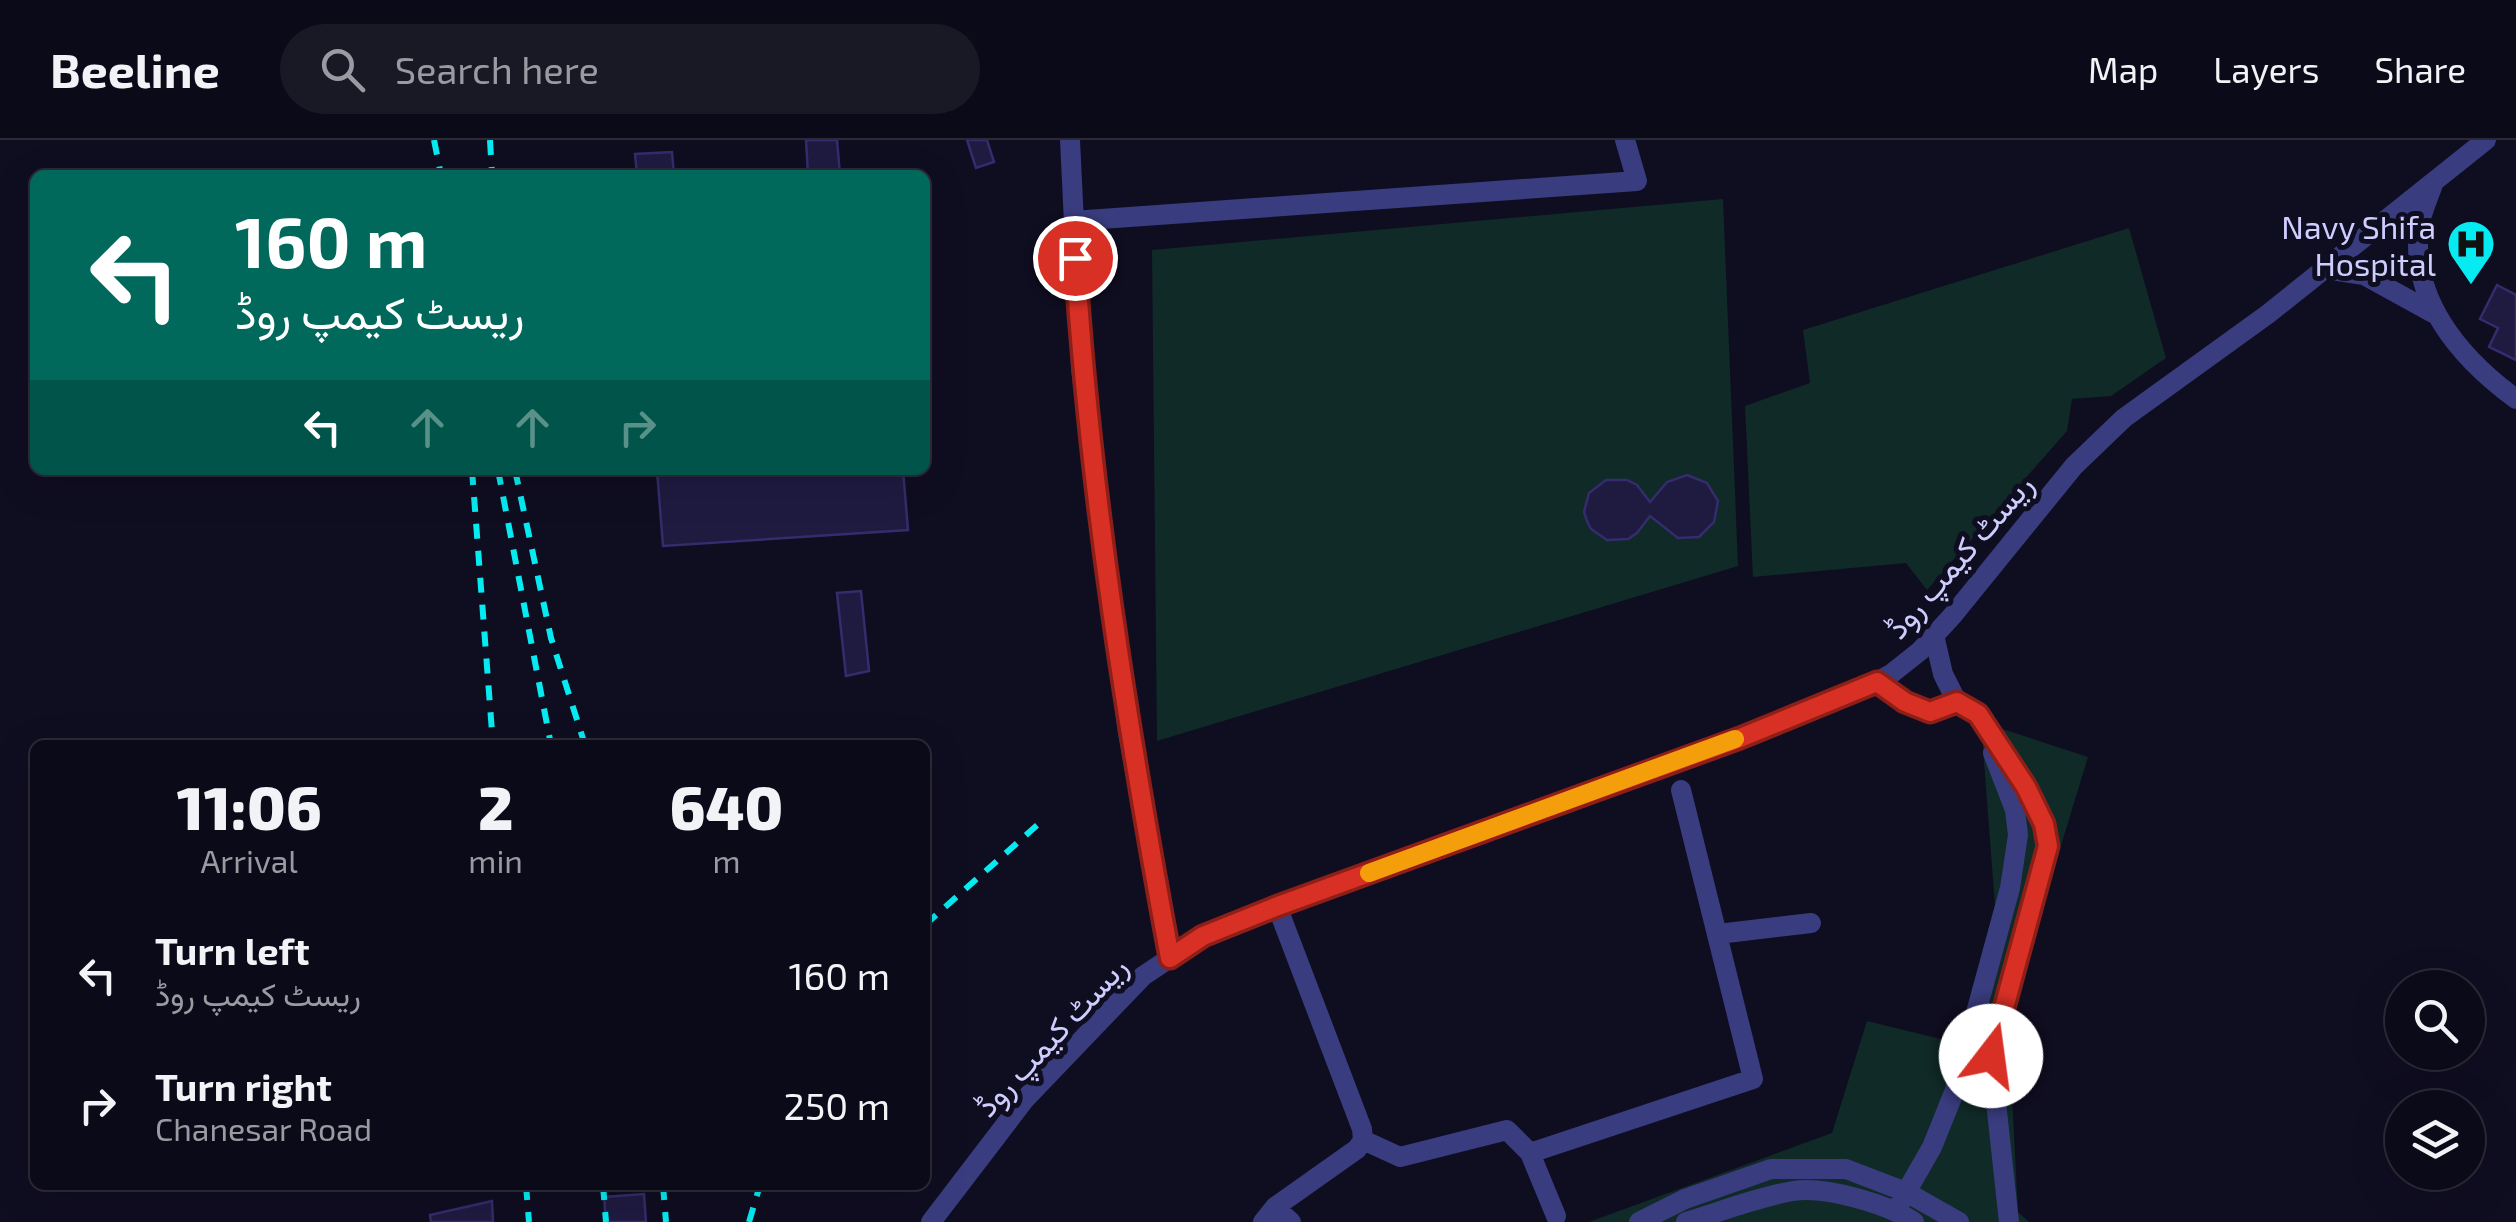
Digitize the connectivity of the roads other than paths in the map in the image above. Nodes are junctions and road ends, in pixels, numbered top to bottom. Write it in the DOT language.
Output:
graph roads {
  1 [pos="1070,140"];
  2 [pos="1626,140"];
  3 [pos="2486,140"];
  4 [pos="2434,184"];
  5 [pos="1073,221"];
  6 [pos="2325,269"];
  7 [pos="2433,313"];
  8 [pos="2516,400"];
  9 [pos="1934,635"];
  10 [pos="1877,682"];
  11 [pos="1957,702"];
  12 [pos="1978,714"];
  13 [pos="1681,790"];
  14 [pos="1278,906"];
  15 [pos="1811,923"];
  16 [pos="1718,934"];
  17 [pos="1170,958"];
  18 [pos="1362,1140"];
  19 [pos="1530,1153"];
  20 [pos="1905,1208"];
  21 [pos="1556,1216"];
  22 [pos="1276,1217"];
  23 [pos="931,1222"];
  24 [pos="1638,1222"];
  25 [pos="1686,1222"];
  26 [pos="1959,1222"];
  27 [pos="2009,1222"];
  1 -- 5 [label="street"];
  2 -- 5 [label="street"];
  3 -- 4 [label="street, ریسٹ کیمپ روڈ"];
  4 -- 6 [label="street, ریسٹ کیمپ روڈ"];
  4 -- 7 [label="street"];
  5 -- 17 [label="street"];
  6 -- 7 [label="street"];
  6 -- 9 [label="street, ریسٹ کیمپ روڈ"];
  7 -- 8 [label="street"];
  9 -- 10 [label="street, ریسٹ کیمپ روڈ"];
  9 -- 11 [label="street"];
  10 -- 11 [label="street"];
  10 -- 14 [label="street, ریسٹ کیمپ روڈ"];
  11 -- 12 [label="street"];
  12 -- 20 [label="street"];
  12 -- 27 [label="street"];
  13 -- 16 [label="street"];
  14 -- 17 [label="street, ریسٹ کیمپ روڈ"];
  14 -- 18 [label="street"];
  15 -- 16 [label="street"];
  16 -- 19 [label="street"];
  17 -- 23 [label="street, ریسٹ کیمپ روڈ"];
  18 -- 19 [label="street"];
  18 -- 22 [label="street"];
  19 -- 21 [label="street"];
  20 -- 24 [label="street"];
  20 -- 25 [label="street"];
  20 -- 26 [label="street"];
}
